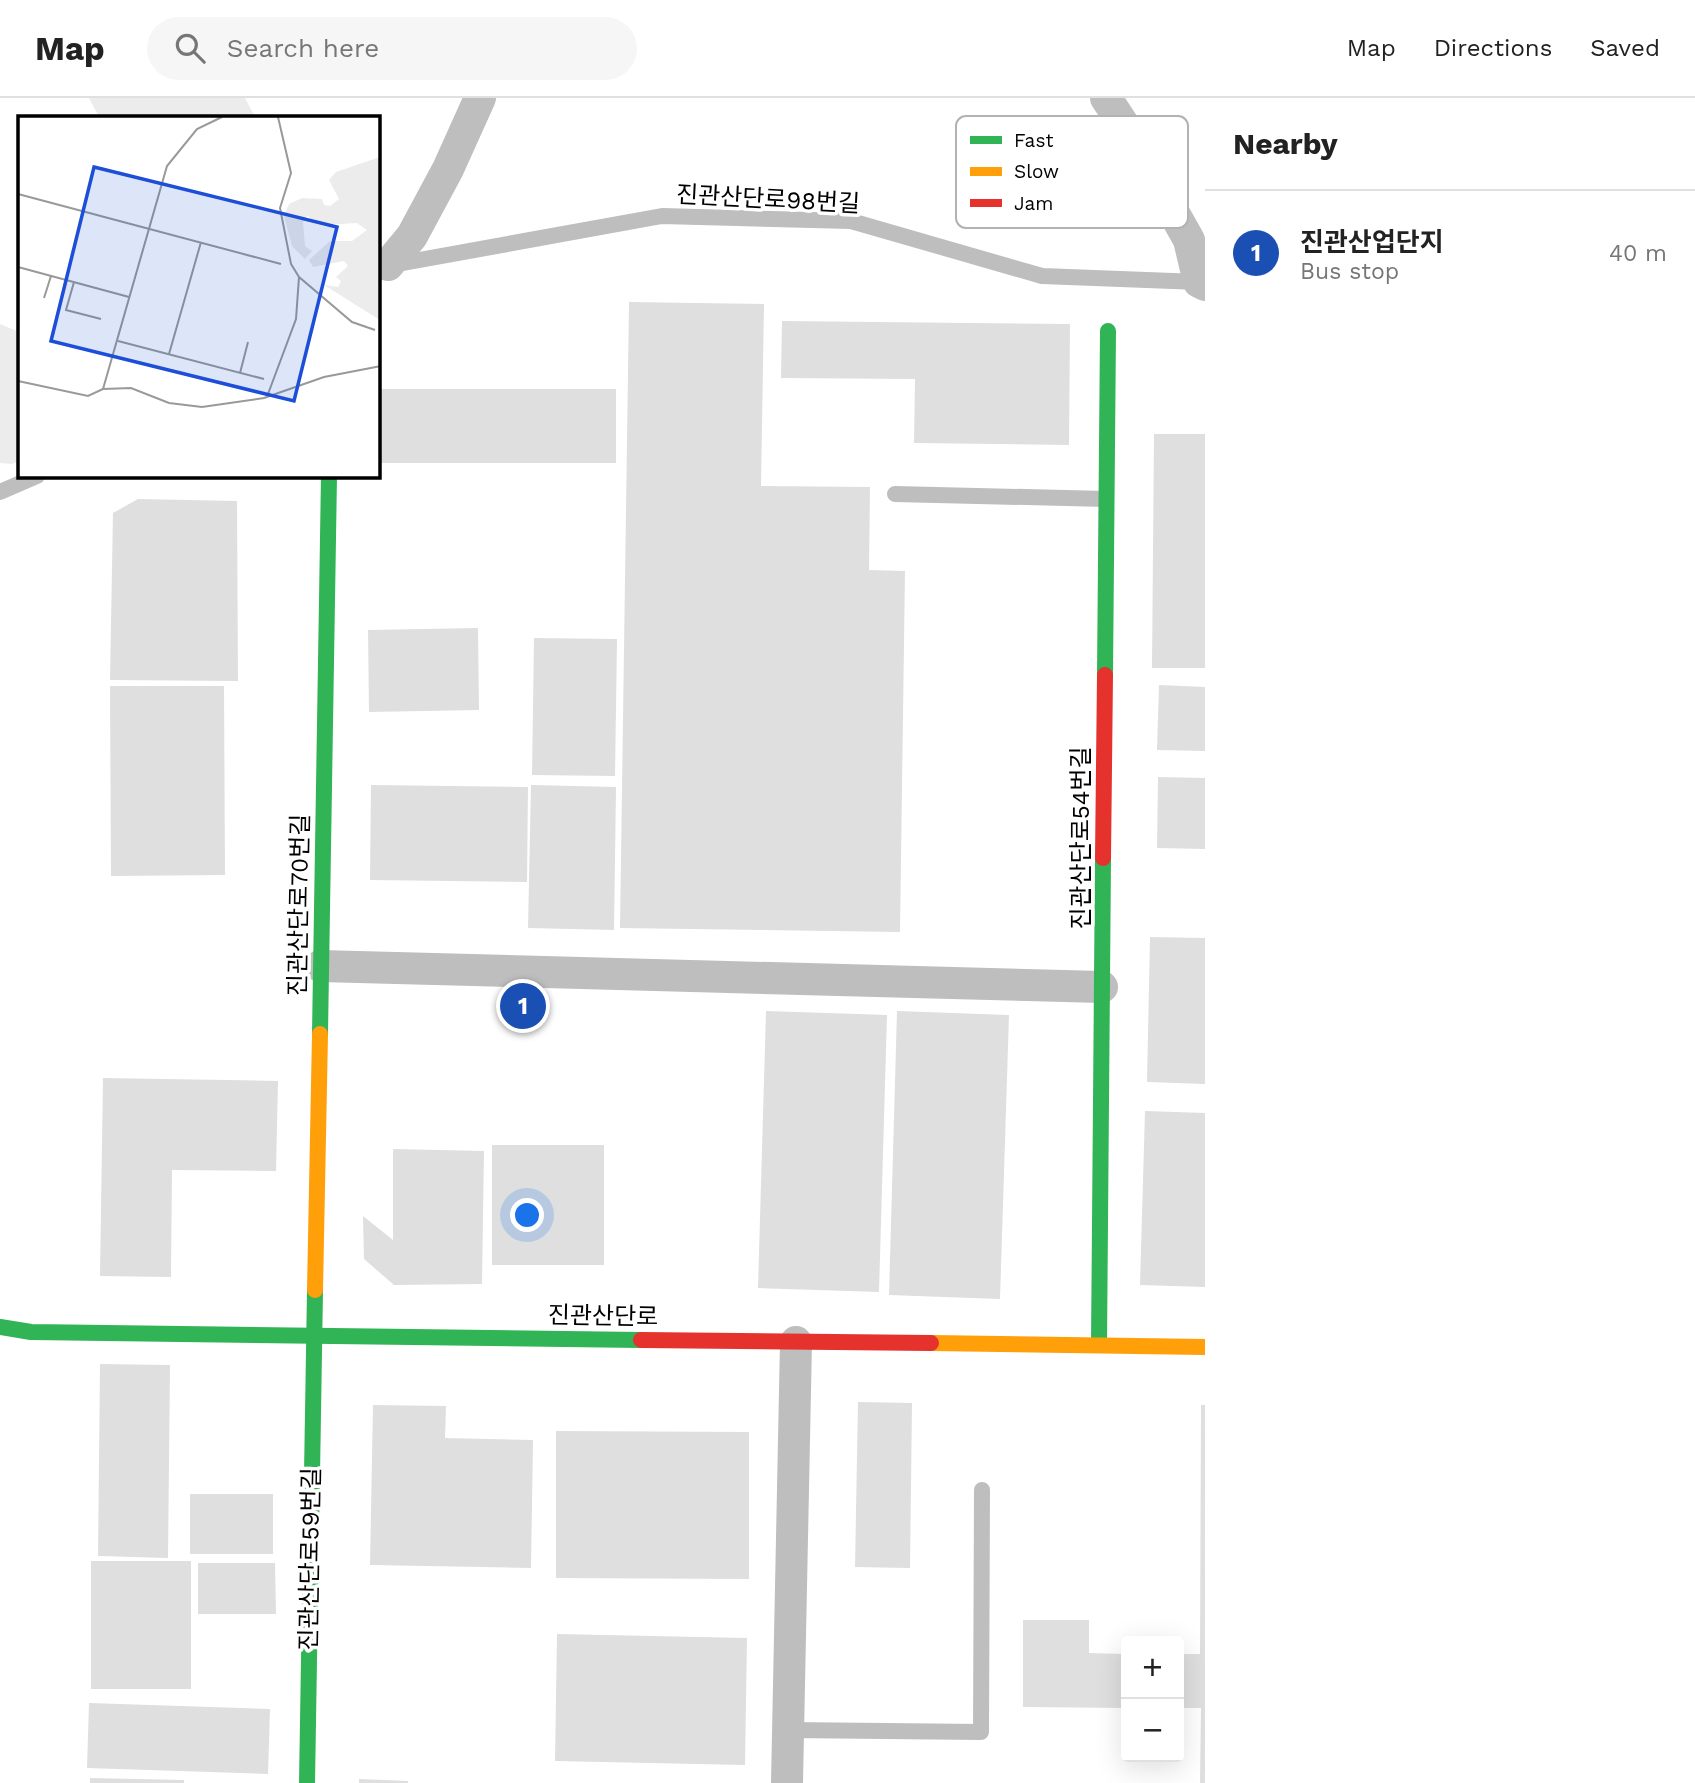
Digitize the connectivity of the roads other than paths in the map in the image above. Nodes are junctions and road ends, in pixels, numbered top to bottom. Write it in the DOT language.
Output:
graph roads {
  1 [pos="480,98"];
  2 [pos="1106,98"];
  3 [pos="1118,116"];
  4 [pos="1182,228"];
  5 [pos="383,271"];
  6 [pos="1202,284"];
  7 [pos="1108,331"];
  8 [pos="32,478"];
  9 [pos="329,478"];
  10 [pos="0,492"];
  11 [pos="895,494"];
  12 [pos="1106,499"];
  13 [pos="320,966"];
  14 [pos="1102,987"];
  15 [pos="0,1327"];
  16 [pos="314,1335"];
  17 [pos="796,1342"];
  18 [pos="1099,1345"];
  19 [pos="1205,1347"];
  20 [pos="982,1490"];
  21 [pos="788,1730"];
  22 [pos="307,1783"];
  23 [pos="787,1783"];
  1 -- 5 [label="street"];
  2 -- 3 [label="street"];
  4 -- 6 [label="street"];
  5 -- 6 [label="lane, 진관산단로98번길"];
  7 -- 12 [label="street, 진관산단로54번길"];
  8 -- 10 [label="lane"];
  9 -- 13 [label="street, 진관산단로70번길"];
  11 -- 12 [label="lane"];
  12 -- 14 [label="street, 진관산단로54번길"];
  13 -- 14 [label="street"];
  13 -- 16 [label="street, 진관산단로70번길"];
  14 -- 18 [label="street, 진관산단로54번길"];
  15 -- 16 [label="street, 진관산단로"];
  16 -- 17 [label="street, 진관산단로"];
  16 -- 22 [label="street, 진관산단로59번길"];
  17 -- 18 [label="street, 진관산단로"];
  17 -- 21 [label="street"];
  18 -- 19 [label="street, 진관산단로"];
  20 -- 21 [label="lane"];
  21 -- 23 [label="street"];
}
